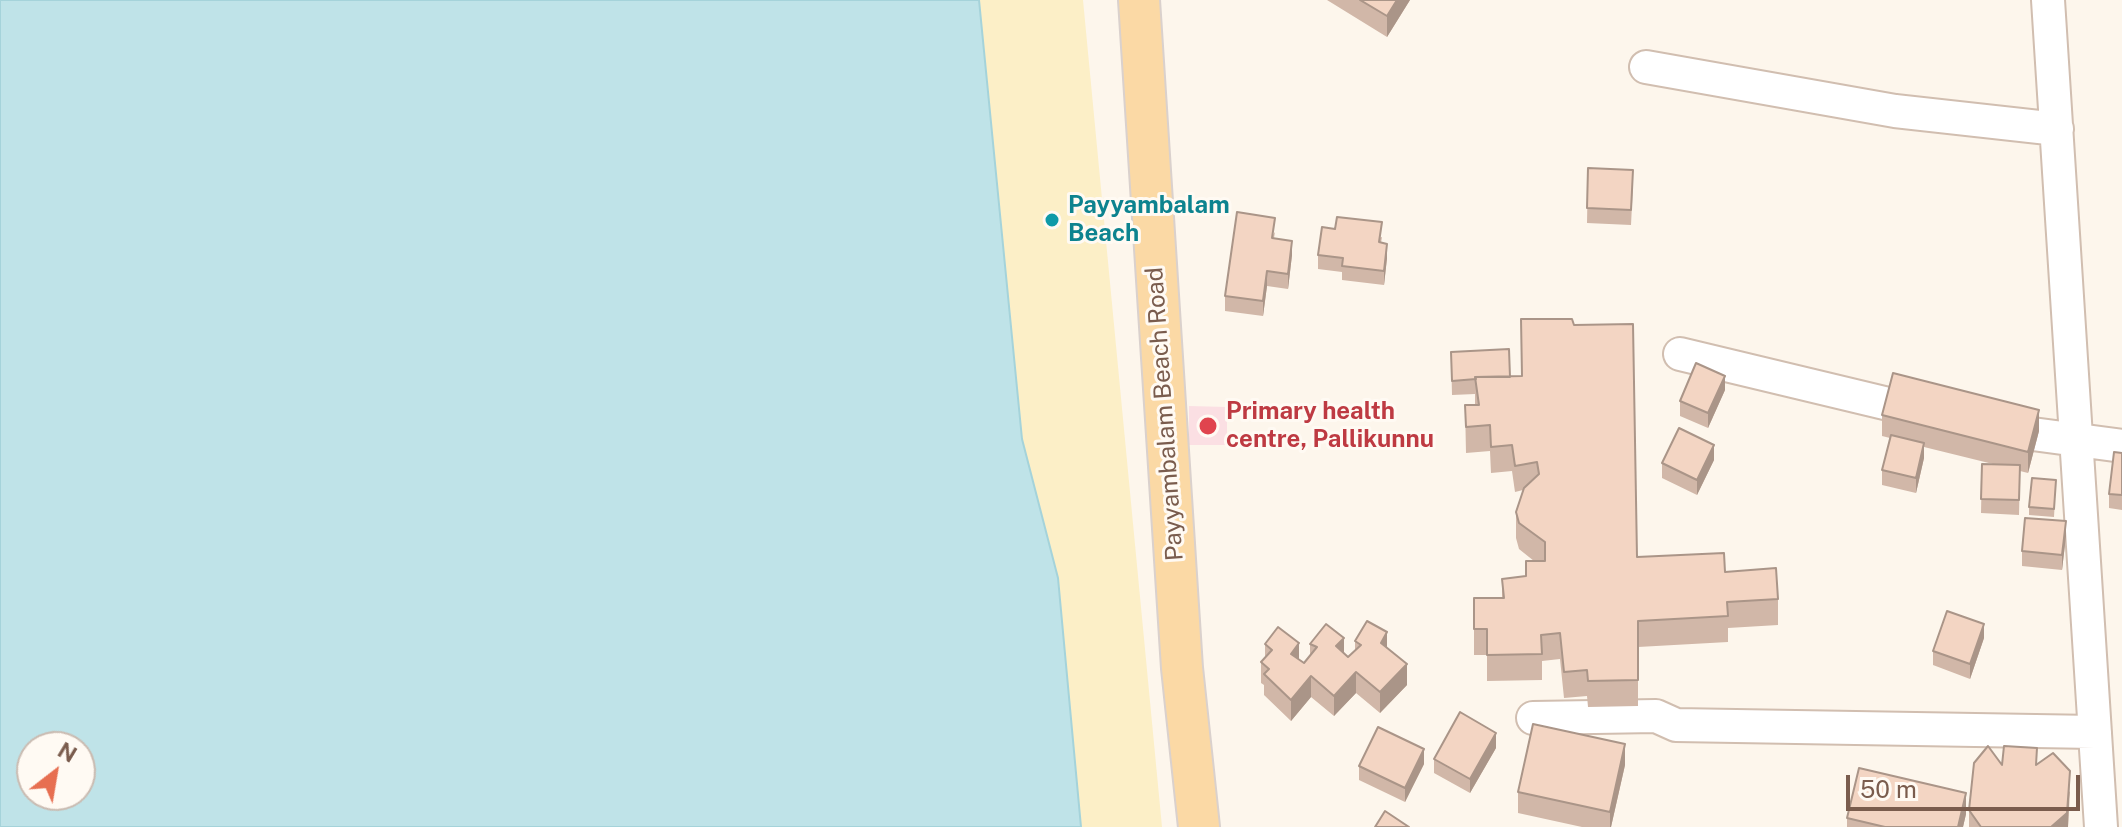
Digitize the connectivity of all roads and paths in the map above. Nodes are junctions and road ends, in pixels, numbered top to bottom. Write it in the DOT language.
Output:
graph roads {
  1 [pos="1139,0"];
  2 [pos="2048,0"];
  3 [pos="1646,67"];
  4 [pos="2057,129"];
  5 [pos="1680,354"];
  6 [pos="2077,442"];
  7 [pos="2122,446"];
  8 [pos="1533,718"];
  9 [pos="2095,732"];
  10 [pos="1199,827"];
  11 [pos="2101,827"];
  1 -- 10 [label="main road, Payyambalam Beach Road"];
  2 -- 4 [label="street"];
  3 -- 4 [label="street"];
  4 -- 6 [label="street"];
  5 -- 6 [label="street"];
  6 -- 7 [label="street"];
  6 -- 9 [label="street"];
  8 -- 9 [label="street"];
  9 -- 11 [label="street"];
}
